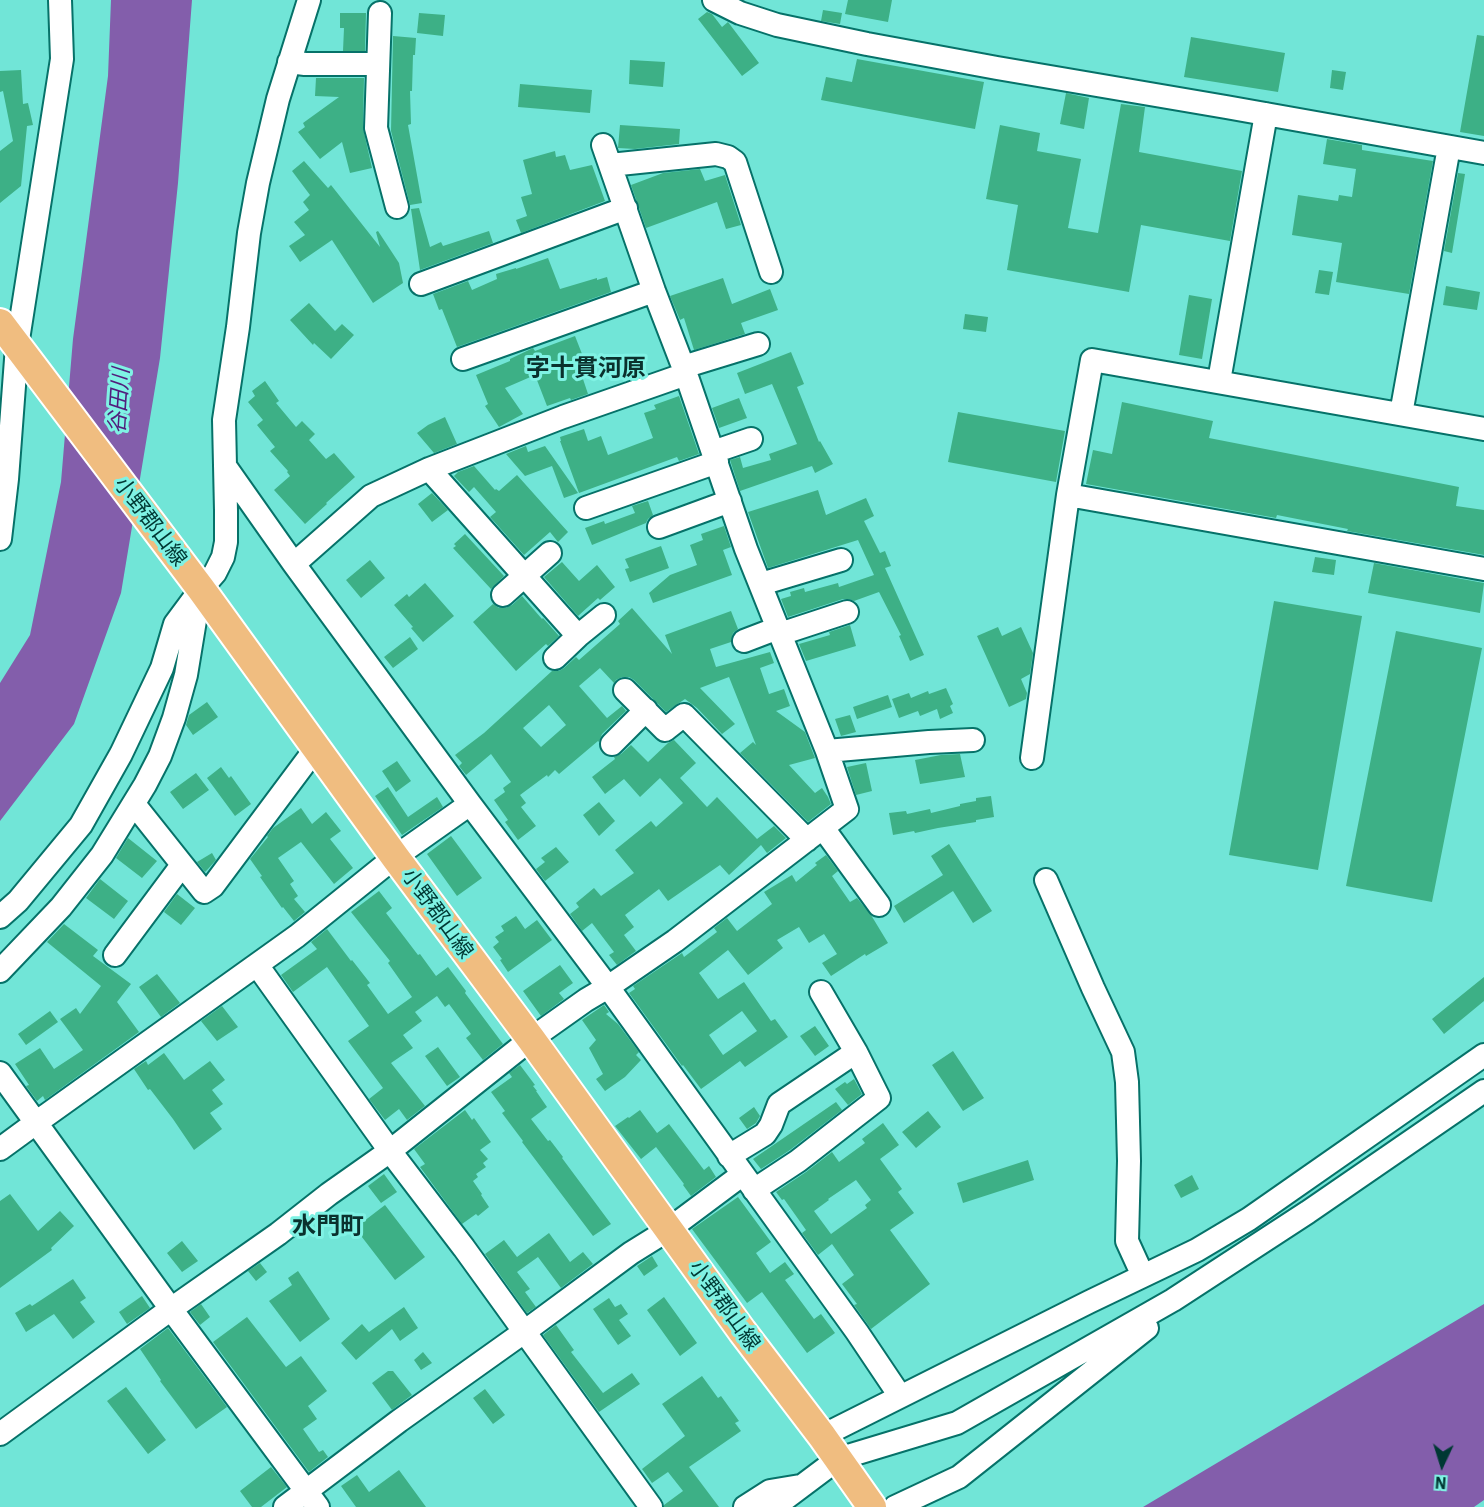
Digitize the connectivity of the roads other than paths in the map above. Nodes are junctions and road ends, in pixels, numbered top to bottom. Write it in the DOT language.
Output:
graph roads {
  1 [pos="60,0"];
  2 [pos="309,0"];
  3 [pos="714,0"];
  4 [pos="380,13"];
  5 [pos="289,62"];
  6 [pos="378,64"];
  7 [pos="1266,114"];
  8 [pos="1449,147"];
  9 [pos="1484,153"];
  10 [pos="397,207"];
  11 [pos="626,208"];
  12 [pos="771,272"];
  13 [pos="421,284"];
  14 [pos="654,291"];
  15 [pos="0,323"];
  16 [pos="758,344"];
  17 [pos="17,346"];
  18 [pos="464,359"];
  19 [pos="684,370"];
  20 [pos="1219,381"];
  21 [pos="1401,414"];
  22 [pos="1484,429"];
  23 [pos="751,439"];
  24 [pos="715,457"];
  25 [pos="225,466"];
  26 [pos="429,469"];
  27 [pos="1068,495"];
  28 [pos="730,501"];
  29 [pos="586,508"];
  30 [pos="659,527"];
  31 [pos="0,539"];
  32 [pos="550,553"];
  33 [pos="841,560"];
  34 [pos="294,564"];
  35 [pos="1484,569"];
  36 [pos="525,576"];
  37 [pos="195,581"];
  38 [pos="760,584"];
  39 [pos="503,595"];
  40 [pos="847,612"];
  41 [pos="604,615"];
  42 [pos="779,631"];
  43 [pos="578,636"];
  44 [pos="744,641"];
  45 [pos="555,658"];
  46 [pos="625,690"];
  47 [pos="646,710"];
  48 [pos="973,740"];
  49 [pos="612,744"];
  50 [pos="316,748"];
  51 [pos="828,751"];
  52 [pos="1032,758"];
  53 [pos="134,804"];
  54 [pos="470,804"];
  55 [pos="815,834"];
  56 [pos="395,857"];
  57 [pos="182,865"];
  58 [pos="1046,880"];
  59 [pos="879,905"];
  60 [pos="0,916"];
  61 [pos="115,955"];
  62 [pos="257,965"];
  63 [pos="0,971"];
  64 [pos="608,987"];
  65 [pos="822,992"];
  66 [pos="531,1040"];
  67 [pos="856,1052"];
  68 [pos="1484,1054"];
  69 [pos="0,1073"];
  70 [pos="1484,1090"];
  71 [pos="37,1122"];
  72 [pos="0,1149"];
  73 [pos="390,1151"];
  74 [pos="742,1173"];
  75 [pos="668,1230"];
  76 [pos="1143,1276"];
  77 [pos="171,1309"];
  78 [pos="1157,1309"];
  79 [pos="524,1332"];
  80 [pos="900,1396"];
  81 [pos="0,1434"];
  82 [pos="836,1456"];
  83 [pos="804,1485"];
  84 [pos="312,1499"];
  85 [pos="285,1507"];
  86 [pos="651,1507"];
  87 [pos="745,1507"];
  88 [pos="774,1507"];
  89 [pos="872,1507"];
  90 [pos="895,1507"];
  1 -- 17 [label="street"];
  2 -- 5 [label="street"];
  3 -- 7 [label="street"];
  4 -- 6 [label="street"];
  5 -- 6 [label="street"];
  5 -- 25 [label="street"];
  6 -- 10 [label="street"];
  7 -- 8 [label="street"];
  7 -- 20 [label="street"];
  8 -- 9 [label="street"];
  8 -- 21 [label="street"];
  11 -- 12 [label="street"];
  11 -- 13 [label="street"];
  11 -- 14 [label="street"];
  14 -- 18 [label="street"];
  14 -- 19 [label="street"];
  15 -- 17 [label="main road, 小野郡山線"];
  16 -- 19 [label="street"];
  17 -- 31 [label="street"];
  17 -- 37 [label="main road, 小野郡山線"];
  19 -- 24 [label="street"];
  19 -- 26 [label="street"];
  20 -- 21 [label="street"];
  20 -- 27 [label="street"];
  21 -- 22 [label="street"];
  23 -- 24 [label="street"];
  24 -- 28 [label="street"];
  24 -- 29 [label="street"];
  25 -- 34 [label="street"];
  25 -- 37 [label="street"];
  26 -- 34 [label="street"];
  26 -- 36 [label="street"];
  27 -- 35 [label="street"];
  27 -- 52 [label="street"];
  28 -- 30 [label="street"];
  28 -- 38 [label="street"];
  32 -- 36 [label="street"];
  33 -- 38 [label="street"];
  34 -- 54 [label="street"];
  36 -- 39 [label="street"];
  36 -- 43 [label="street"];
  37 -- 50 [label="main road, 小野郡山線"];
  37 -- 53 [label="street"];
  37 -- 60 [label="street"];
  38 -- 42 [label="street"];
  40 -- 42 [label="street"];
  41 -- 43 [label="street"];
  42 -- 44 [label="street"];
  42 -- 51 [label="street"];
  43 -- 45 [label="street"];
  46 -- 47 [label="street"];
  47 -- 49 [label="street"];
  47 -- 55 [label="street"];
  48 -- 51 [label="street"];
  50 -- 56 [label="main road, 小野郡山線"];
  50 -- 57 [label="street"];
  51 -- 55 [label="street"];
  53 -- 57 [label="street"];
  53 -- 63 [label="street"];
  54 -- 56 [label="street"];
  54 -- 64 [label="street"];
  55 -- 59 [label="street"];
  55 -- 64 [label="street"];
  56 -- 62 [label="street"];
  56 -- 66 [label="main road, 小野郡山線"];
  57 -- 61 [label="street"];
  58 -- 76 [label="street"];
  62 -- 71 [label="street"];
  62 -- 73 [label="street"];
  64 -- 66 [label="street"];
  64 -- 74 [label="street"];
  65 -- 67 [label="street"];
  66 -- 73 [label="street"];
  66 -- 75 [label="main road, 小野郡山線"];
  67 -- 74 [label="street"];
  67 -- 74 [label="street"];
  68 -- 76 [label="street"];
  69 -- 71 [label="street"];
  70 -- 78 [label="street"];
  71 -- 72 [label="street"];
  71 -- 77 [label="street"];
  73 -- 77 [label="street"];
  73 -- 79 [label="street"];
  74 -- 75 [label="street"];
  74 -- 80 [label="street"];
  75 -- 79 [label="street"];
  75 -- 82 [label="main road, 小野郡山線"];
  76 -- 80 [label="street"];
  77 -- 81 [label="street"];
  77 -- 84 [label="street"];
  78 -- 82 [label="street"];
  78 -- 90 [label="street"];
  79 -- 84 [label="street"];
  79 -- 86 [label="street"];
  80 -- 82 [label="street"];
  82 -- 83 [label="street"];
  82 -- 89 [label="main road, 小野郡山線"];
  83 -- 87 [label="street"];
  83 -- 88 [label="street"];
  84 -- 85 [label="street"];
}
